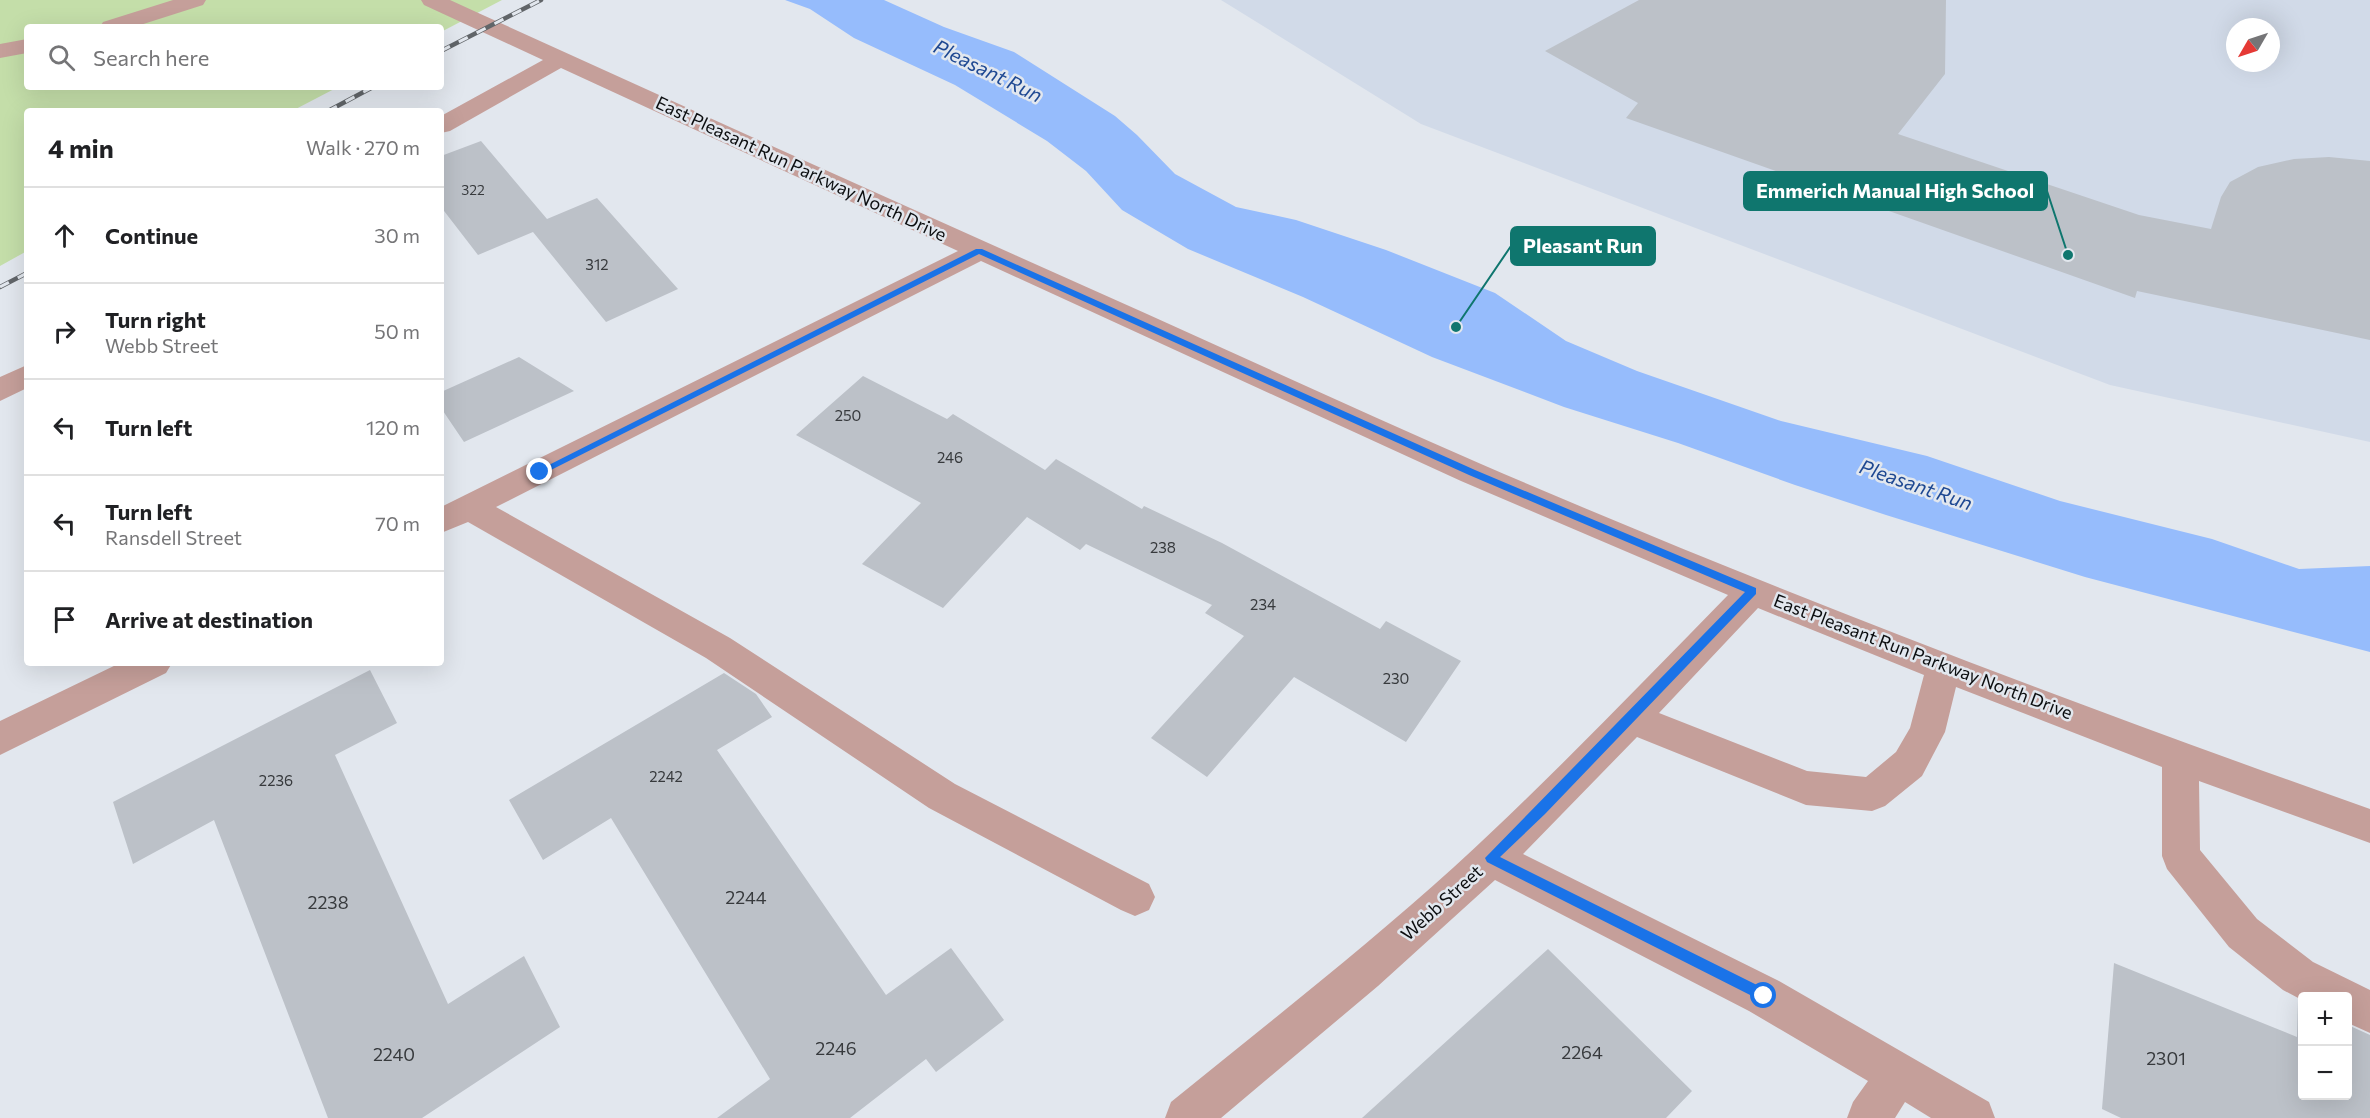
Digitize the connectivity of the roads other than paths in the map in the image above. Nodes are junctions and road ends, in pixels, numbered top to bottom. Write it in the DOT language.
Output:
graph roads {
  1 [pos="195,0"];
  2 [pos="432,0"];
  3 [pos="120,24"];
  4 [pos="24,47"];
  5 [pos="0,51"];
  6 [pos="561,59"];
  7 [pos="444,124"];
  8 [pos="979,251"];
  9 [pos="24,377"];
  10 [pos="0,390"];
  11 [pos="455,514"];
  12 [pos="1753,591"];
  13 [pos="148,666"];
  14 [pos="1944,667"];
  15 [pos="1631,718"];
  16 [pos="0,739"];
  17 [pos="2180,758"];
  18 [pos="2370,826"];
  19 [pos="1491,858"];
  20 [pos="1135,897"];
  21 [pos="2331,992"];
  22 [pos="2352,1003"];
  23 [pos="2370,1012"];
  24 [pos="1898,1074"];
  25 [pos="1187,1118"];
  26 [pos="1869,1118"];
  27 [pos="1973,1118"];
  1 -- 3 [label="street"];
  2 -- 6 [label="street, East Pleasant Run Parkway North Drive"];
  4 -- 5 [label="street"];
  6 -- 7 [label="street"];
  6 -- 8 [label="street, East Pleasant Run Parkway North Drive"];
  8 -- 11 [label="street"];
  8 -- 12 [label="street, East Pleasant Run Parkway North Drive"];
  9 -- 10 [label="street"];
  11 -- 20 [label="street"];
  12 -- 14 [label="street, East Pleasant Run Parkway North Drive"];
  12 -- 15 [label="street, Webb Street"];
  13 -- 16 [label="street"];
  14 -- 15 [label="street"];
  14 -- 17 [label="street, East Pleasant Run Parkway North Drive"];
  15 -- 19 [label="street, Webb Street"];
  17 -- 18 [label="street, East Pleasant Run Parkway North Drive"];
  17 -- 21 [label="street"];
  19 -- 24 [label="street"];
  19 -- 25 [label="street, Webb Street"];
  22 -- 23 [label="street"];
  24 -- 26 [label="street"];
  24 -- 27 [label="street"];
}
